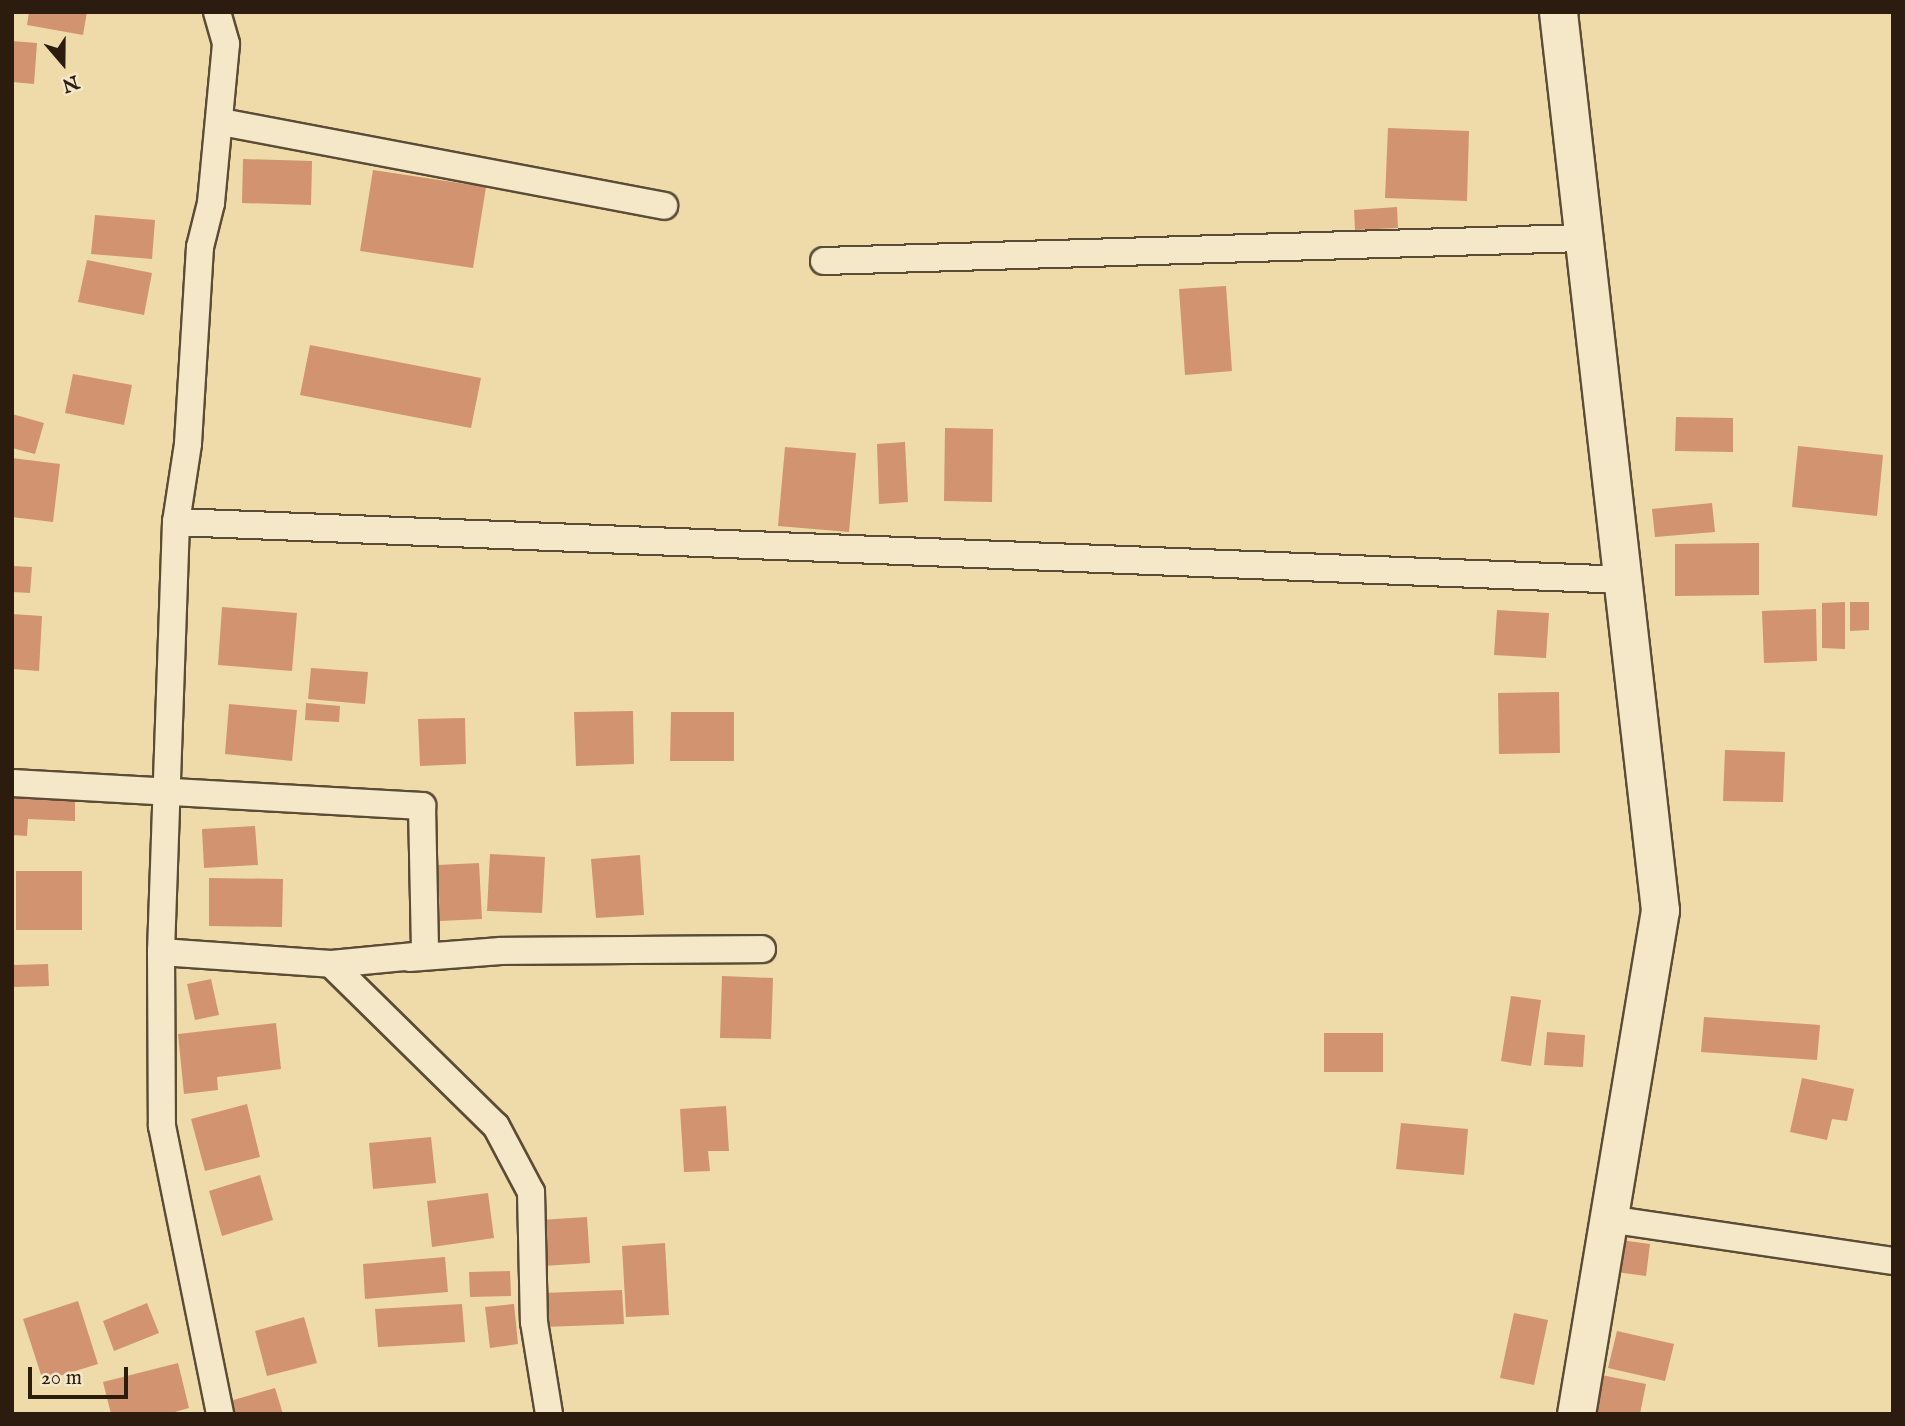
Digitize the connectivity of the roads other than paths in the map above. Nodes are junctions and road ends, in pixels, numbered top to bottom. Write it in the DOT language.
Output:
graph roads {
  1 [pos="217,12"];
  2 [pos="1558,12"];
  3 [pos="220,122"];
  4 [pos="664,206"];
  5 [pos="1581,238"];
  6 [pos="824,261"];
  7 [pos="176,522"];
  8 [pos="1626,580"];
  9 [pos="12,783"];
  10 [pos="168,794"];
  11 [pos="762,948"];
  12 [pos="161,952"];
  13 [pos="331,964"];
  14 [pos="1608,1219"];
  15 [pos="1893,1261"];
  16 [pos="220,1414"];
  17 [pos="549,1414"];
  18 [pos="1576,1414"];
  1 -- 3 [label="street"];
  2 -- 5 [label="street"];
  3 -- 4 [label="street"];
  3 -- 7 [label="street"];
  5 -- 6 [label="street"];
  5 -- 8 [label="street"];
  7 -- 8 [label="street"];
  7 -- 10 [label="street"];
  8 -- 14 [label="street"];
  9 -- 10 [label="street"];
  10 -- 12 [label="street"];
  10 -- 13 [label="street"];
  11 -- 13 [label="street"];
  12 -- 13 [label="street"];
  12 -- 16 [label="street"];
  13 -- 17 [label="street"];
  14 -- 15 [label="street"];
  14 -- 18 [label="street"];
}
